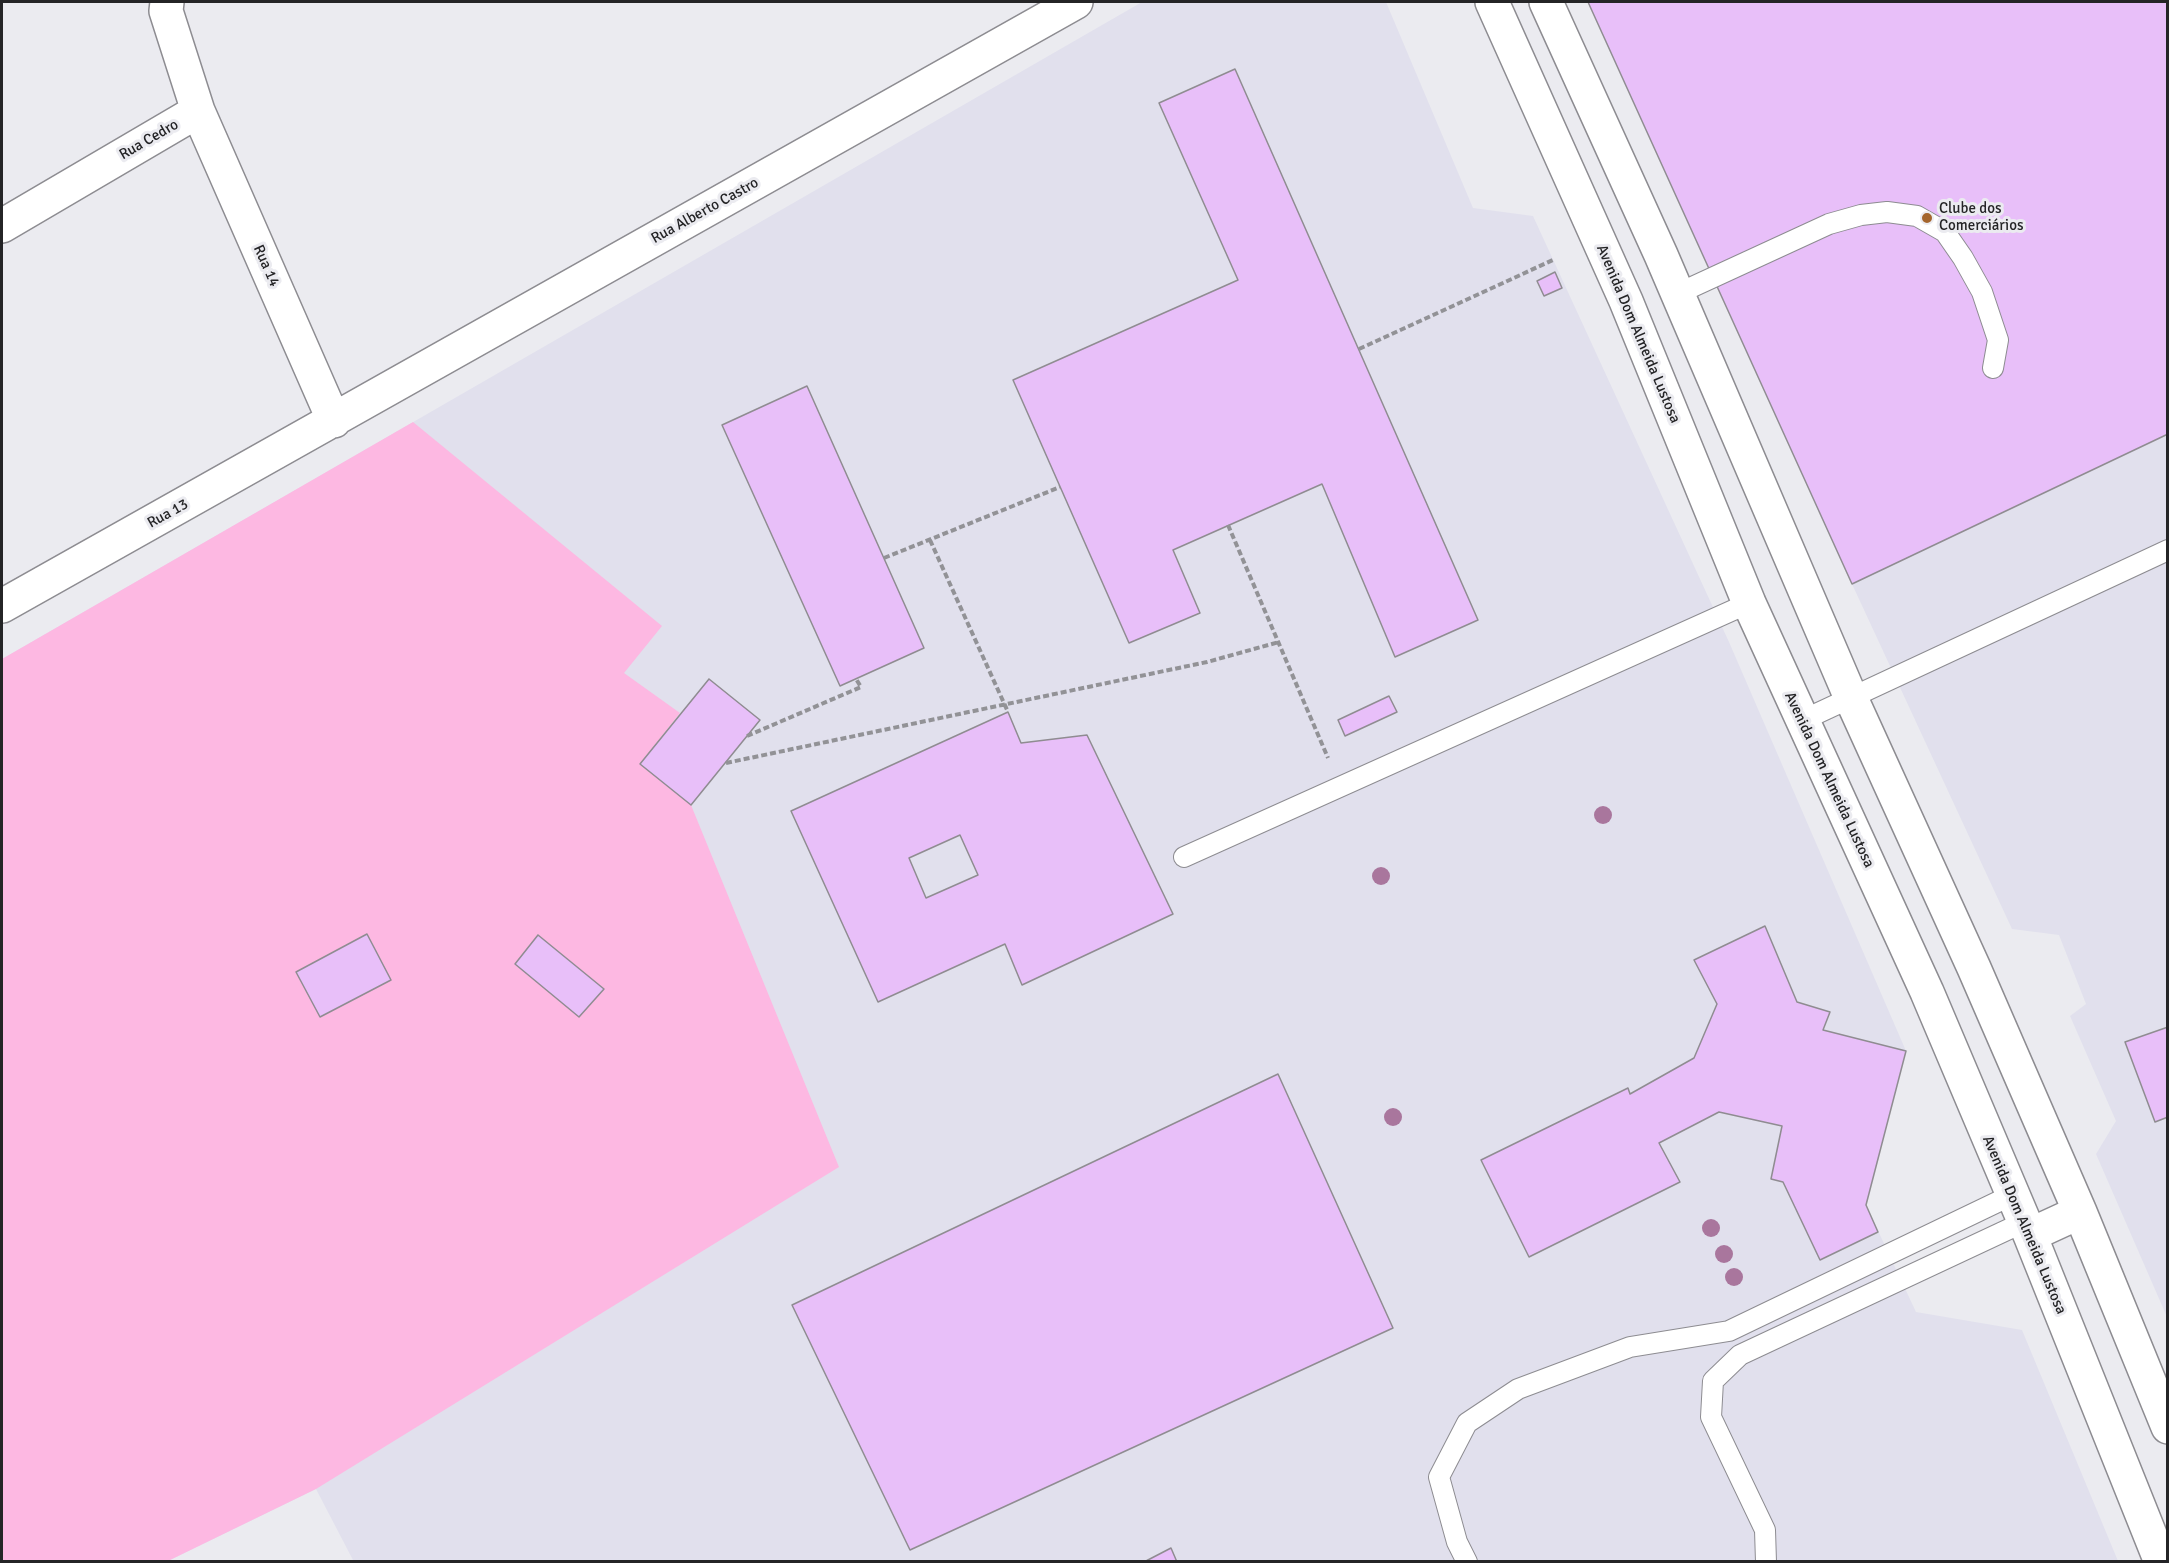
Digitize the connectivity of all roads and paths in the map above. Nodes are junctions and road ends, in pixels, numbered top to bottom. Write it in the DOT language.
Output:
graph roads {
  1 [pos="167,2"];
  2 [pos="1076,2"];
  3 [pos="1492,2"];
  4 [pos="1546,2"];
  5 [pos="198,111"];
  6 [pos="2,226"];
  7 [pos="1553,260"];
  8 [pos="1677,294"];
  9 [pos="1359,349"];
  10 [pos="1993,368"];
  11 [pos="334,421"];
  12 [pos="1060,487"];
  13 [pos="1228,525"];
  14 [pos="930,540"];
  15 [pos="2168,550"];
  16 [pos="884,558"];
  17 [pos="1749,603"];
  18 [pos="2,606"];
  19 [pos="1279,642"];
  20 [pos="856,679"];
  21 [pos="1851,698"];
  22 [pos="1003,703"];
  23 [pos="1008,712"];
  24 [pos="1801,721"];
  25 [pos="747,736"];
  26 [pos="726,763"];
  27 [pos="1340,786"];
  28 [pos="1184,857"];
  29 [pos="1974,968"];
  30 [pos="1927,992"];
  31 [pos="2080,1212"];
  32 [pos="2022,1218"];
  33 [pos="2168,1427"];
  34 [pos="1467,1562"];
  35 [pos="1766,1562"];
  36 [pos="2161,1562"];
  1 -- 5 [label="main road"];
  2 -- 11 [label="main road, Rua Alberto Castro"];
  3 -- 17 [label="main road, Avenida Dom Almeida Lustosa"];
  4 -- 8 [label="main road"];
  5 -- 6 [label="main road, Rua Cedro"];
  5 -- 11 [label="main road, Rua 14"];
  7 -- 9 [label="path"];
  8 -- 10 [label="lane"];
  8 -- 21 [label="main road"];
  11 -- 18 [label="main road, Rua 13"];
  12 -- 14 [label="path"];
  13 -- 19 [label="path"];
  14 -- 16 [label="path"];
  14 -- 22 [label="path"];
  15 -- 21 [label="lane"];
  17 -- 24 [label="main road, Avenida Dom Almeida Lustosa"];
  17 -- 27 [label="lane"];
  19 -- 22 [label="path"];
  19 -- 27 [label="path"];
  20 -- 25 [label="path"];
  21 -- 24 [label="lane"];
  21 -- 29 [label="main road"];
  22 -- 23 [label="path"];
  22 -- 26 [label="path"];
  24 -- 30 [label="main road, Avenida Dom Almeida Lustosa"];
  27 -- 28 [label="lane"];
  29 -- 30 [label="main road"];
  29 -- 31 [label="main road"];
  30 -- 32 [label="main road, Avenida Dom Almeida Lustosa"];
  31 -- 32 [label="main road"];
  31 -- 33 [label="main road"];
  32 -- 34 [label="lane"];
  32 -- 35 [label="lane"];
  32 -- 36 [label="main road, Avenida Dom Almeida Lustosa"];
}
